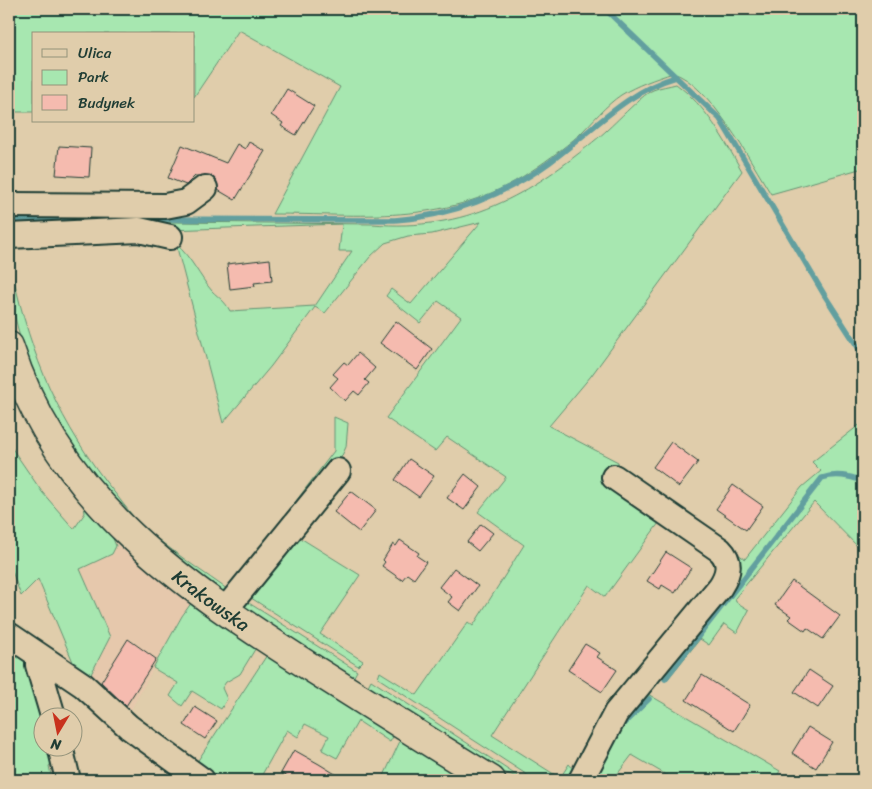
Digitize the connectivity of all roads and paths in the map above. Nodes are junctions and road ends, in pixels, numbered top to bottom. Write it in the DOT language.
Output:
graph roads {
  1 [pos="206,188"];
  2 [pos="9,205"];
  3 [pos="9,236"];
  4 [pos="170,237"];
  5 [pos="9,346"];
  6 [pos="338,471"];
  7 [pos="614,477"];
  8 [pos="225,610"];
  9 [pos="9,635"];
  10 [pos="38,656"];
  11 [pos="50,706"];
  12 [pos="62,756"];
  13 [pos="68,780"];
  14 [pos="202,780"];
  15 [pos="491,780"];
  16 [pos="581,780"];
  1 -- 2 [label="street"];
  3 -- 4 [label="street"];
  5 -- 8 [label="main road, Krakowska"];
  6 -- 8 [label="street"];
  7 -- 16 [label="street"];
  8 -- 15 [label="main road, Krakowska"];
  9 -- 10 [label="street"];
  10 -- 11 [label="street"];
  10 -- 14 [label="street"];
  12 -- 13 [label="street"];
}
